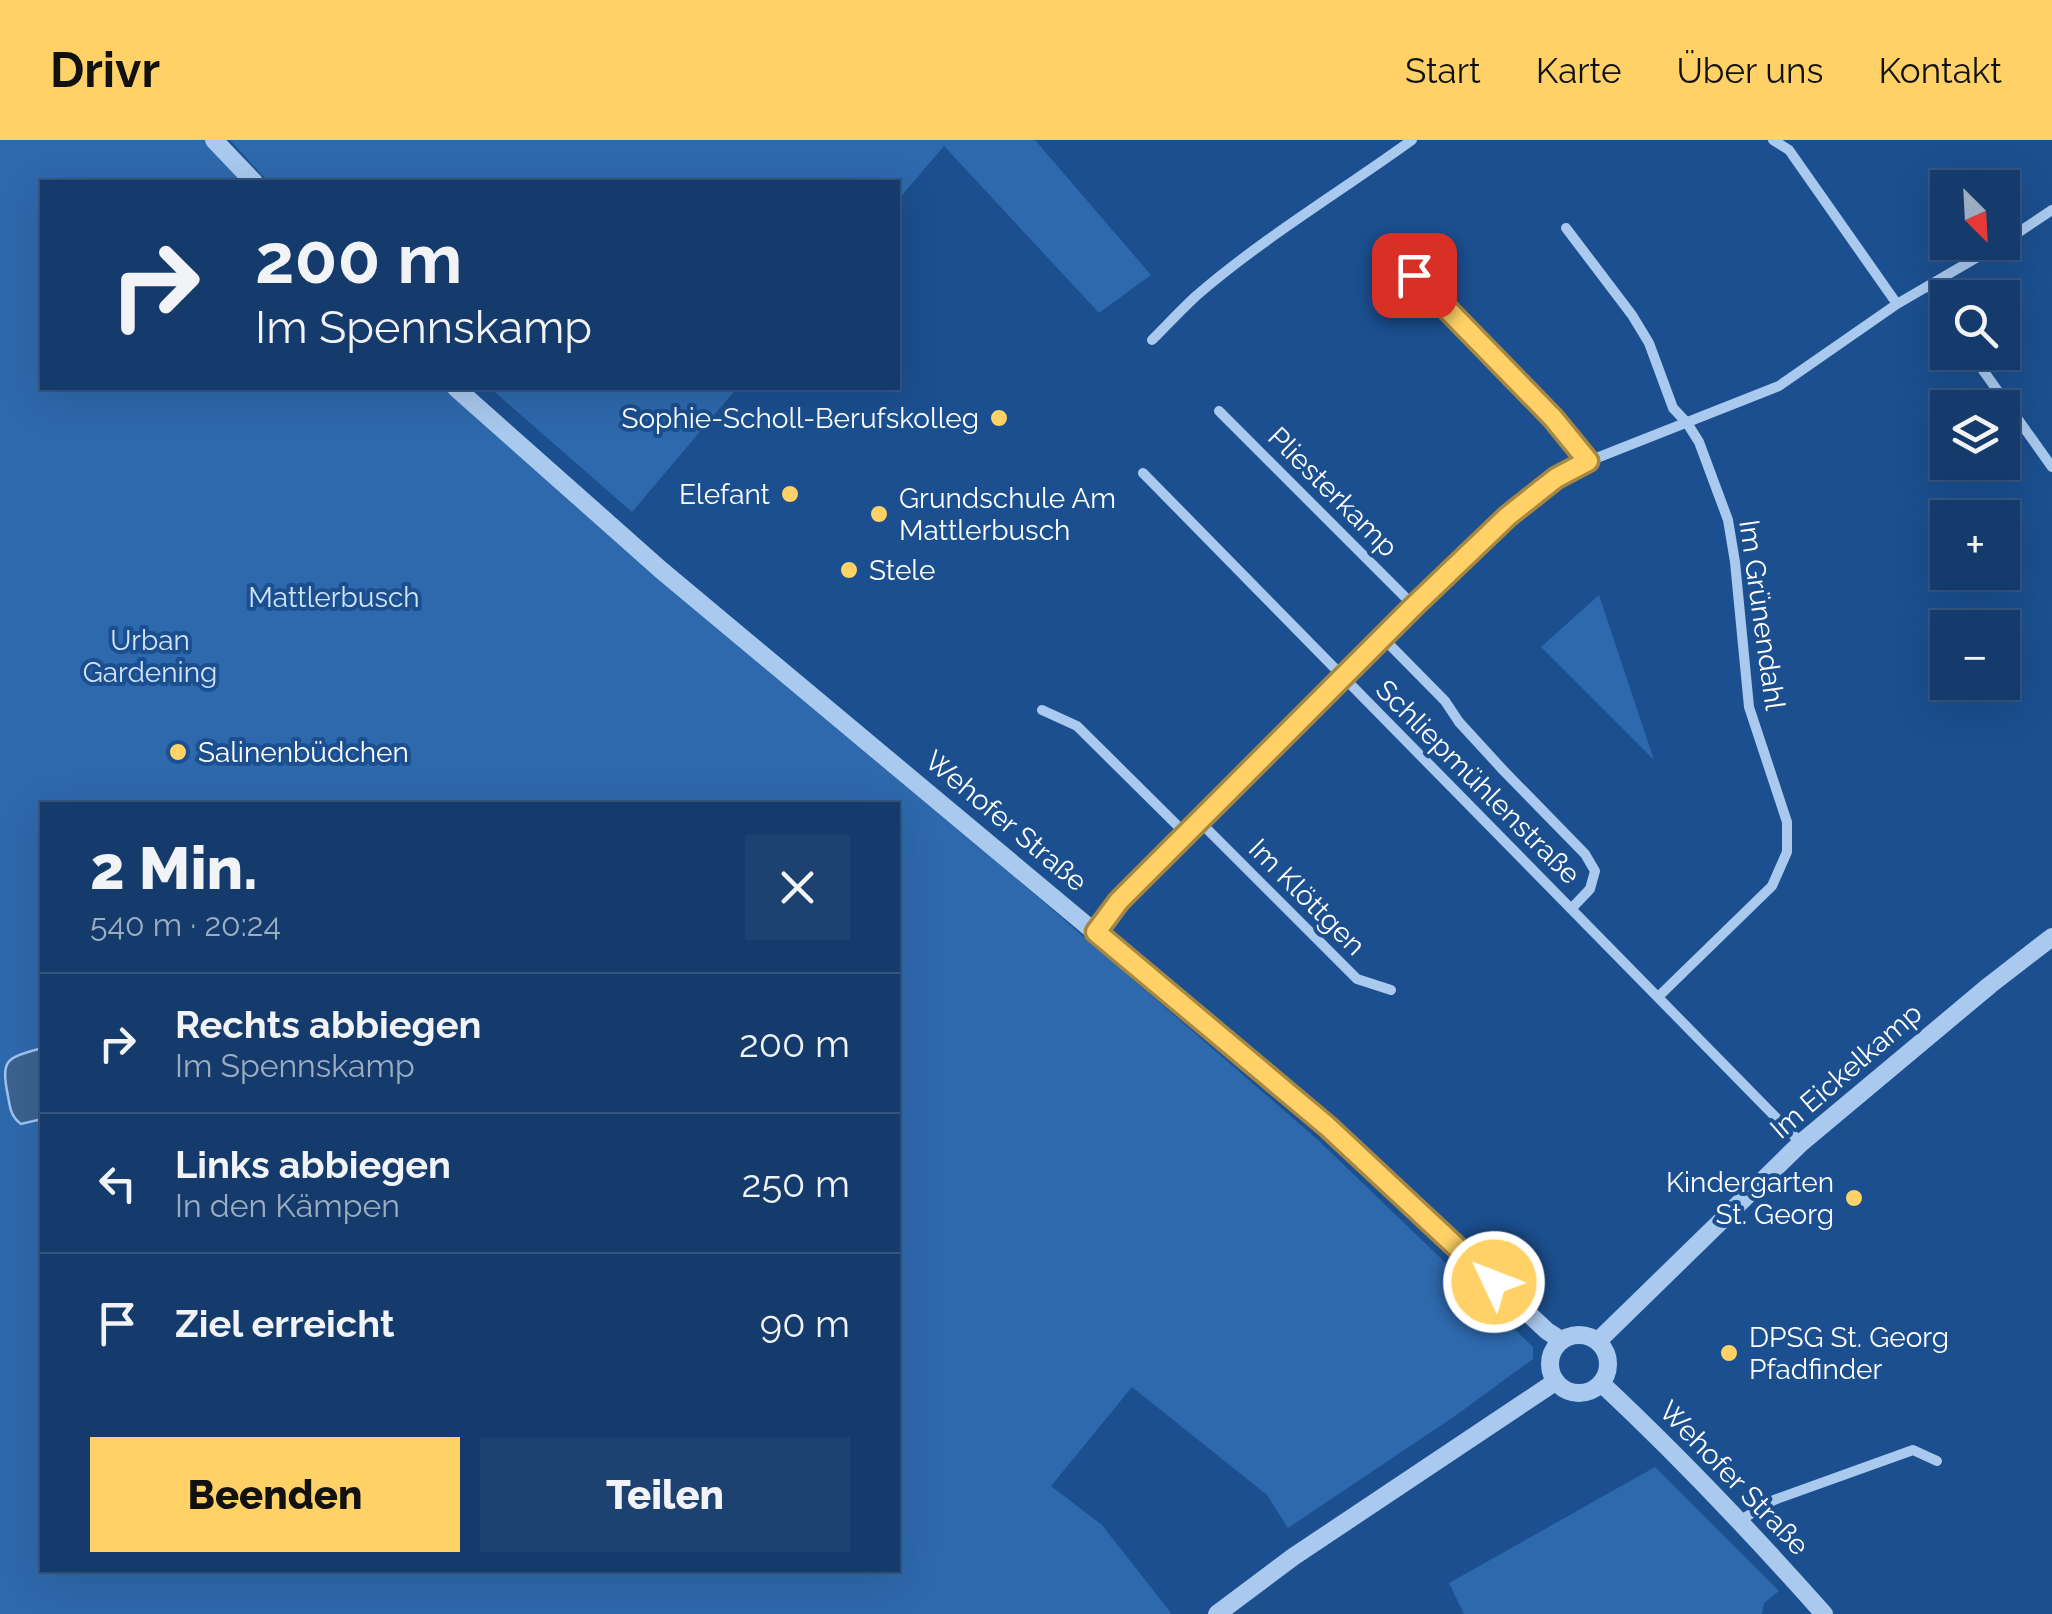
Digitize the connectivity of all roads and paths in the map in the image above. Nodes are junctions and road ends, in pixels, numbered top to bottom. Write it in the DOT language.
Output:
graph roads {
  1 [pos="214,140"];
  2 [pos="1412,140"];
  3 [pos="1774,140"];
  4 [pos="252,180"];
  5 [pos="2052,210"];
  6 [pos="1566,228"];
  7 [pos="1395,255"];
  8 [pos="1940,280"];
  9 [pos="1930,286"];
  10 [pos="1897,304"];
  11 [pos="1152,340"];
  12 [pos="1983,370"];
  13 [pos="458,390"];
  14 [pos="1219,411"];
  15 [pos="1687,423"];
  16 [pos="1588,461"];
  17 [pos="2052,467"];
  18 [pos="1144,472"];
  19 [pos="1414,606"];
  20 [pos="1384,638"];
  21 [pos="1344,678"];
  22 [pos="1042,710"];
  23 [pos="1199,821"];
  24 [pos="1186,834"];
  25 [pos="1572,908"];
  26 [pos="1096,932"];
  27 [pos="2052,937"];
  28 [pos="1391,990"];
  29 [pos="1658,998"];
  30 [pos="1801,1143"];
  31 [pos="1561,1340"];
  32 [pos="1598,1341"];
  33 [pos="1555,1382"];
  34 [pos="1601,1383"];
  35 [pos="1936,1461"];
  36 [pos="1739,1521"];
  37 [pos="1217,1614"];
  38 [pos="1824,1614"];
  1 -- 4 [label="street"];
  2 -- 11 [label="street"];
  3 -- 10 [label="street"];
  5 -- 8 [label="street"];
  6 -- 15 [label="street, Im Grünendahl"];
  7 -- 16 [label="street"];
  9 -- 10 [label="street"];
  10 -- 15 [label="street"];
  12 -- 17 [label="street"];
  13 -- 26 [label="street, Wehofer Straße"];
  14 -- 19 [label="street, Pliesterkamp"];
  15 -- 16 [label="street"];
  15 -- 29 [label="street, Im Grünendahl"];
  16 -- 19 [label="street"];
  18 -- 21 [label="street, Schliepmühlenstraße"];
  19 -- 20 [label="street"];
  20 -- 21 [label="street"];
  20 -- 25 [label="street, Schliepmühlenstraße"];
  21 -- 23 [label="street"];
  21 -- 25 [label="street, Schliepmühlenstraße"];
  22 -- 24 [label="street"];
  23 -- 24 [label="street"];
  23 -- 28 [label="street, Im Klöttgen"];
  24 -- 26 [label="street"];
  25 -- 29 [label="street, Schliepmühlenstraße"];
  26 -- 31 [label="street, Wehofer Straße"];
  27 -- 30 [label="street, Im Eickelkamp"];
  29 -- 30 [label="street, Schliepmühlenstraße"];
  30 -- 32 [label="street, Im Eickelkamp"];
  31 -- 32 [label="street"];
  31 -- 33 [label="street"];
  32 -- 34 [label="street"];
  33 -- 34 [label="street"];
  33 -- 37 [label="street"];
  34 -- 36 [label="street, Wehofer Straße"];
  35 -- 36 [label="street"];
  36 -- 38 [label="street, Wehofer Straße"];
}
